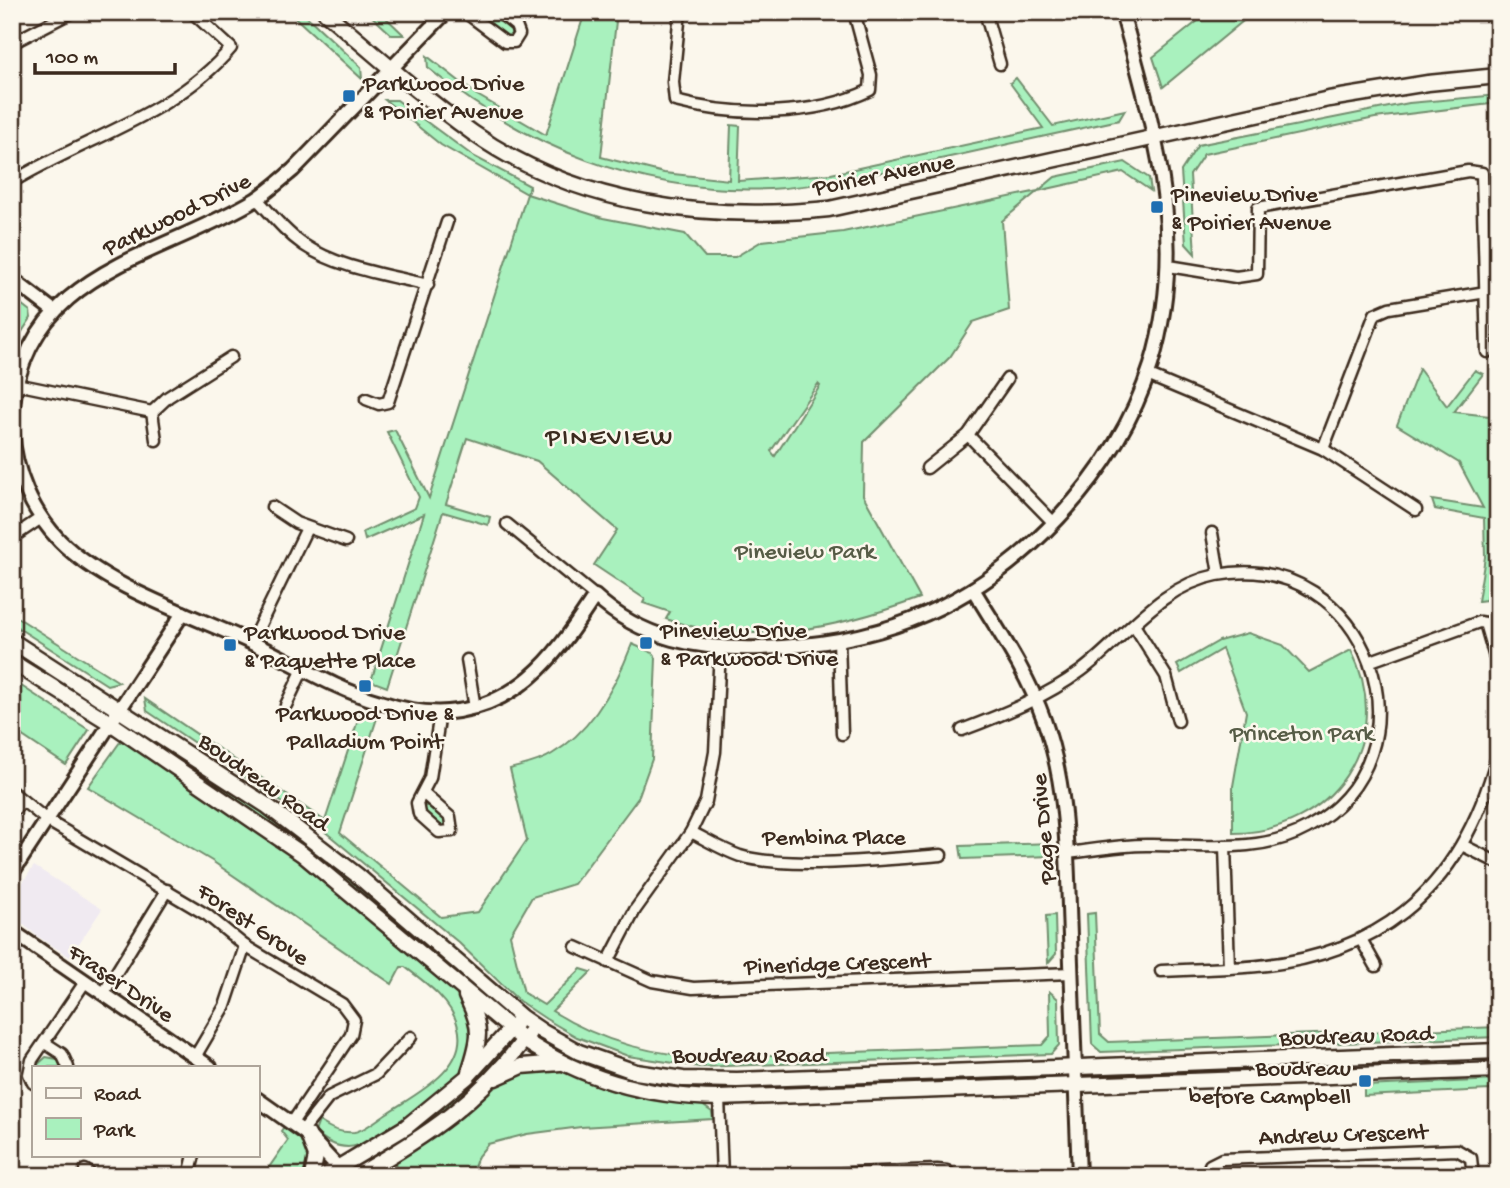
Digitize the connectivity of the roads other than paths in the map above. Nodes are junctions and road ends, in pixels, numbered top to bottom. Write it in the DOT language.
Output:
graph roads {
  1 [pos="72,12"];
  2 [pos="192,12"];
  3 [pos="325,12"];
  4 [pos="446,12"];
  5 [pos="465,12"];
  6 [pos="499,12"];
  7 [pos="680,12"];
  8 [pos="854,12"];
  9 [pos="985,12"];
  10 [pos="1122,12"];
  11 [pos="12,43"];
  12 [pos="1000,64"];
  13 [pos="391,69"];
  14 [pos="1498,79"];
  15 [pos="1156,138"];
  16 [pos="12,182"];
  17 [pos="257,199"];
  18 [pos="447,222"];
  19 [pos="1169,266"];
  20 [pos="12,279"];
  21 [pos="428,285"];
  22 [pos="1486,292"];
  23 [pos="54,311"];
  24 [pos="1487,352"];
  25 [pos="231,357"];
  26 [pos="1147,376"];
  27 [pos="1007,379"];
  28 [pos="16,384"];
  29 [pos="366,399"];
  30 [pos="12,412"];
  31 [pos="152,412"];
  32 [pos="12,431"];
  33 [pos="968,435"];
  34 [pos="156,440"];
  35 [pos="1323,449"];
  36 [pos="927,468"];
  37 [pos="272,507"];
  38 [pos="1416,510"];
  39 [pos="41,518"];
  40 [pos="1053,522"];
  41 [pos="508,524"];
  42 [pos="307,528"];
  43 [pos="1212,533"];
  44 [pos="16,535"];
  45 [pos="346,541"];
  46 [pos="1219,574"];
  47 [pos="973,589"];
  48 [pos="595,596"];
  49 [pos="183,613"];
  50 [pos="1134,625"];
  51 [pos="839,640"];
  52 [pos="12,641"];
  53 [pos="251,643"];
  54 [pos="720,649"];
  55 [pos="467,660"];
  56 [pos="1371,661"];
  57 [pos="12,662"];
  58 [pos="303,668"];
  59 [pos="1498,668"];
  60 [pos="1035,697"];
  61 [pos="286,705"];
  62 [pos="475,708"];
  63 [pos="121,710"];
  64 [pos="440,713"];
  65 [pos="1178,721"];
  66 [pos="112,724"];
  67 [pos="962,730"];
  68 [pos="842,734"];
  69 [pos="1498,753"];
  70 [pos="12,792"];
  71 [pos="424,794"];
  72 [pos="23,801"];
  73 [pos="12,812"];
  74 [pos="48,821"];
  75 [pos="691,832"];
  76 [pos="1225,846"];
  77 [pos="1464,846"];
  78 [pos="1067,853"];
  79 [pos="941,855"];
  80 [pos="1498,863"];
  81 [pos="12,873"];
  82 [pos="167,890"];
  83 [pos="12,931"];
  84 [pos="1362,941"];
  85 [pos="245,946"];
  86 [pos="576,947"];
  87 [pos="608,962"];
  88 [pos="1376,966"];
  89 [pos="1229,968"];
  90 [pos="1161,971"];
  91 [pos="1071,973"];
  92 [pos="85,982"];
  93 [pos="463,990"];
  94 [pos="103,994"];
  95 [pos="521,1017"];
  96 [pos="534,1027"];
  97 [pos="511,1030"];
  98 [pos="411,1037"];
  99 [pos="524,1040"];
  100 [pos="45,1043"];
  101 [pos="1498,1051"];
  102 [pos="195,1057"];
  103 [pos="562,1063"];
  104 [pos="68,1066"];
  105 [pos="208,1066"];
  106 [pos="1075,1068"];
  107 [pos="1498,1070"];
  108 [pos="467,1077"];
  109 [pos="32,1081"];
  110 [pos="488,1082"];
  111 [pos="1076,1085"];
  112 [pos="719,1098"];
  113 [pos="259,1100"];
  114 [pos="301,1129"];
  115 [pos="194,1156"];
  116 [pos="343,1171"];
  117 [pos="189,1176"];
  118 [pos="312,1176"];
  119 [pos="324,1176"];
  120 [pos="356,1176"];
  121 [pos="722,1176"];
  122 [pos="770,1176"];
  123 [pos="952,1176"];
  124 [pos="1079,1176"];
  125 [pos="1207,1176"];
  126 [pos="1473,1176"];
  1 -- 11 [label="street"];
  2 -- 16 [label="street"];
  3 -- 13 [label="main road, Poirier Avenue"];
  4 -- 13 [label="street, Parkwood Drive"];
  5 -- 6 [label="street"];
  7 -- 8 [label="street"];
  9 -- 12 [label="street"];
  10 -- 15 [label="street"];
  13 -- 15 [label="main road, Poirier Avenue"];
  13 -- 17 [label="street, Parkwood Drive"];
  14 -- 15 [label="main road, Poirier Avenue"];
  15 -- 19 [label="street"];
  17 -- 21 [label="street"];
  17 -- 23 [label="street, Parkwood Drive"];
  18 -- 21 [label="street"];
  19 -- 22 [label="street"];
  19 -- 26 [label="street"];
  20 -- 23 [label="street"];
  21 -- 29 [label="street"];
  22 -- 24 [label="street"];
  22 -- 35 [label="street"];
  23 -- 28 [label="street, Parkwood Drive"];
  25 -- 31 [label="street"];
  26 -- 35 [label="street"];
  26 -- 40 [label="street"];
  27 -- 33 [label="street"];
  28 -- 30 [label="street, Parkwood Drive"];
  28 -- 31 [label="street"];
  31 -- 34 [label="street"];
  32 -- 39 [label="street"];
  33 -- 36 [label="street"];
  33 -- 40 [label="street"];
  35 -- 38 [label="street"];
  37 -- 42 [label="street"];
  39 -- 44 [label="street"];
  39 -- 49 [label="street"];
  40 -- 47 [label="street"];
  41 -- 48 [label="street"];
  42 -- 45 [label="street"];
  42 -- 53 [label="street"];
  43 -- 46 [label="street"];
  46 -- 50 [label="street"];
  46 -- 56 [label="street"];
  47 -- 51 [label="street"];
  47 -- 60 [label="street, Page Drive"];
  48 -- 54 [label="street"];
  48 -- 62 [label="street"];
  49 -- 53 [label="street"];
  49 -- 63 [label="street"];
  50 -- 60 [label="street"];
  50 -- 65 [label="street"];
  51 -- 54 [label="street"];
  51 -- 68 [label="street"];
  52 -- 63 [label="main road, Boudreau Road"];
  53 -- 58 [label="street"];
  54 -- 75 [label="street"];
  55 -- 62 [label="street"];
  56 -- 59 [label="street"];
  56 -- 76 [label="street"];
  57 -- 66 [label="main road, Boudreau Road"];
  58 -- 61 [label="street"];
  58 -- 64 [label="street"];
  60 -- 67 [label="street"];
  60 -- 78 [label="street, Page Drive"];
  62 -- 64 [label="street"];
  63 -- 66 [label="street"];
  63 -- 95 [label="main road, Boudreau Road"];
  64 -- 71 [label="street"];
  66 -- 74 [label="street"];
  66 -- 93 [label="main road, Boudreau Road"];
  69 -- 77 [label="street"];
  70 -- 72 [label="street, Forest Grove"];
  72 -- 73 [label="street"];
  72 -- 74 [label="street, Forest Grove"];
  74 -- 81 [label="street"];
  74 -- 82 [label="street, Forest Grove"];
  75 -- 79 [label="street, Pembina Place"];
  75 -- 87 [label="street"];
  76 -- 78 [label="street"];
  76 -- 89 [label="street"];
  77 -- 80 [label="street"];
  77 -- 84 [label="street"];
  78 -- 91 [label="street, Page Drive"];
  82 -- 85 [label="street, Forest Grove"];
  82 -- 94 [label="street"];
  83 -- 92 [label="street, Fraser Drive"];
  84 -- 88 [label="street"];
  84 -- 89 [label="street"];
  85 -- 102 [label="street"];
  85 -- 114 [label="street, Forest Grove"];
  86 -- 87 [label="street, Pineridge Crescent"];
  87 -- 91 [label="street, Pineridge Crescent"];
  89 -- 90 [label="street"];
  91 -- 106 [label="street, Page Drive"];
  92 -- 94 [label="street, Fraser Drive"];
  92 -- 100 [label="street"];
  93 -- 97 [label="main road, Boudreau Road"];
  93 -- 108 [label="main road"];
  94 -- 102 [label="street, Fraser Drive"];
  95 -- 96 [label="main road, Boudreau Road"];
  95 -- 97 [label="main road"];
  96 -- 99 [label="main road"];
  96 -- 106 [label="main road, Boudreau Road"];
  97 -- 99 [label="main road, Boudreau Road"];
  97 -- 108 [label="main road"];
  98 -- 114 [label="street"];
  99 -- 103 [label="main road, Boudreau Road"];
  99 -- 110 [label="main road"];
  100 -- 104 [label="street"];
  100 -- 109 [label="street"];
  101 -- 106 [label="main road, Boudreau Road"];
  102 -- 105 [label="street, Fraser Drive"];
  103 -- 110 [label="main road"];
  103 -- 112 [label="main road, Boudreau Road"];
  106 -- 111 [label="street, Page Drive"];
  107 -- 111 [label="main road, Boudreau Road"];
  108 -- 116 [label="main road"];
  110 -- 120 [label="main road"];
  111 -- 112 [label="main road, Boudreau Road"];
  111 -- 124 [label="street, Page Drive"];
  112 -- 121 [label="street"];
  113 -- 114 [label="street"];
  114 -- 116 [label="street"];
  114 -- 118 [label="main road"];
  115 -- 117 [label="street"];
  116 -- 119 [label="main road"];
  122 -- 123 [label="street"];
  125 -- 126 [label="street, Andrew Crescent"];
}
